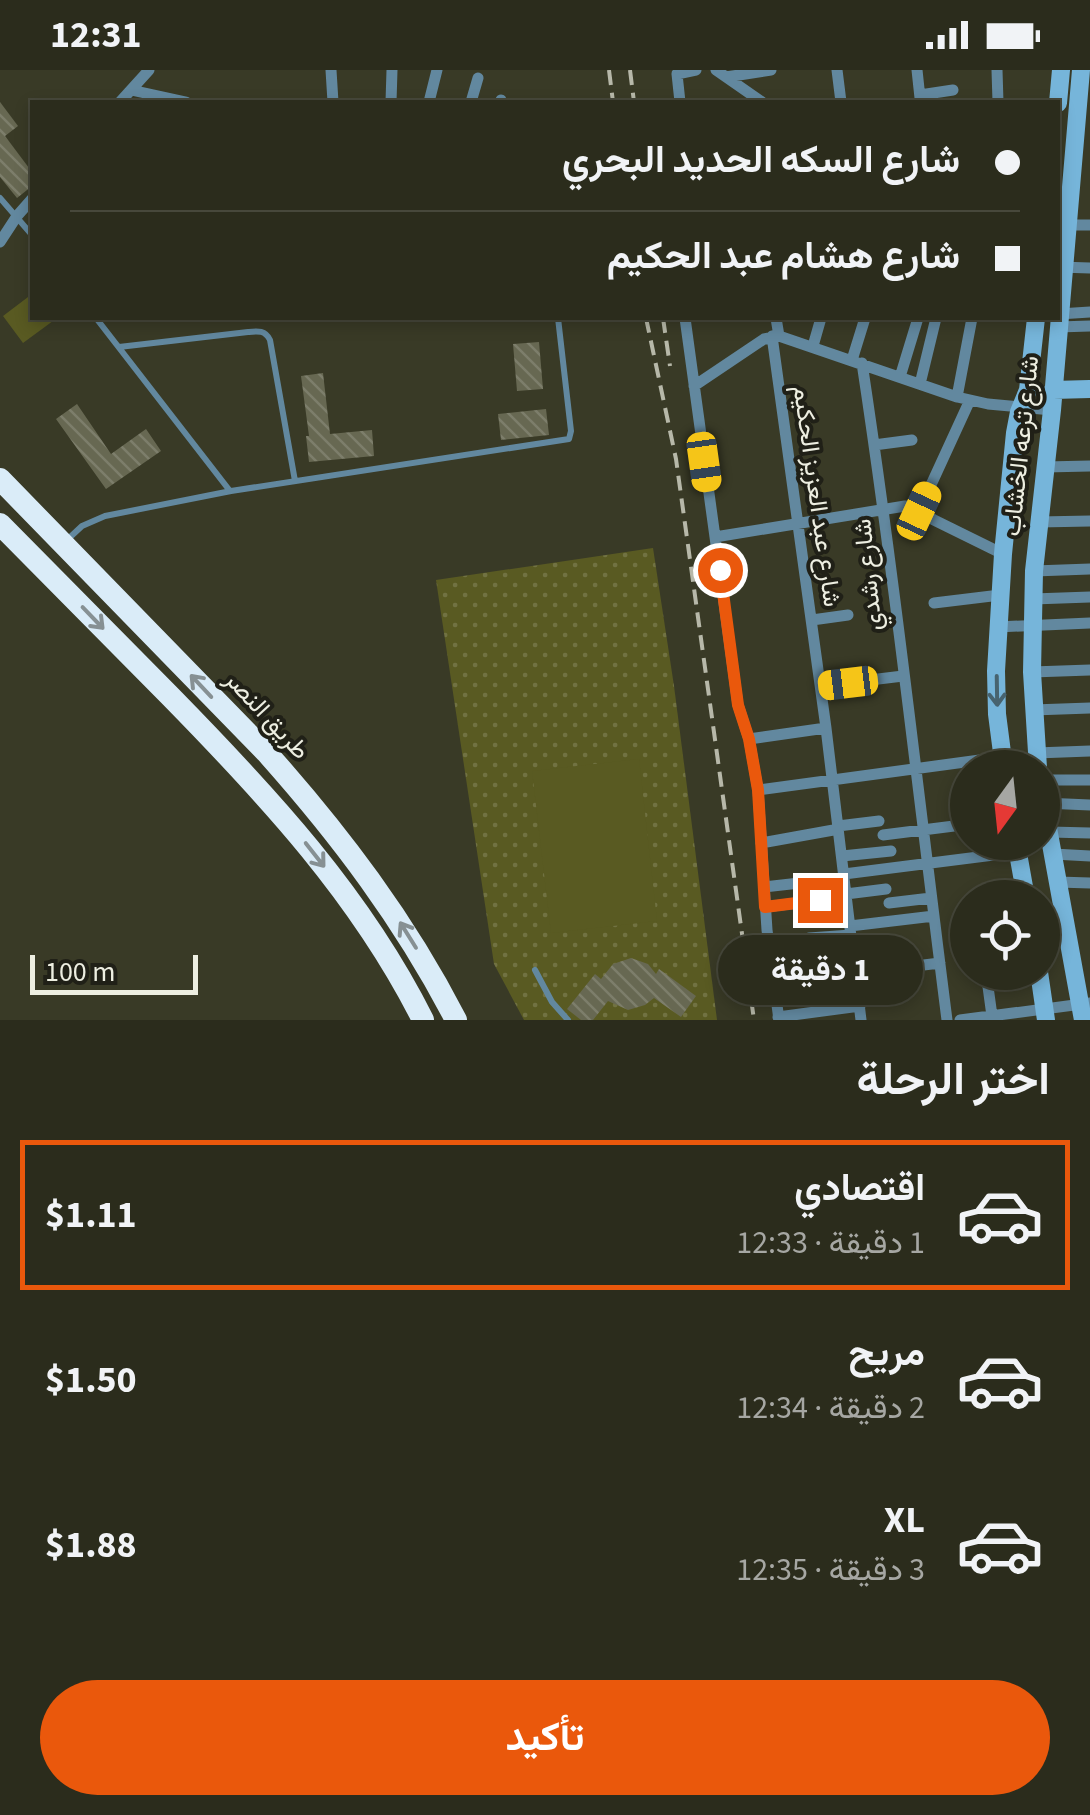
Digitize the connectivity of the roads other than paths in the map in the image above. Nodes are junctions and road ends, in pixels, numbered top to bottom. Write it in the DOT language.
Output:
graph roads {
  1 [pos="149,70"];
  2 [pos="331,70"];
  3 [pos="392,70"];
  4 [pos="437,70"];
  5 [pos="696,70"];
  6 [pos="770,70"];
  7 [pos="837,70"];
  8 [pos="917,70"];
  9 [pos="997,70"];
  10 [pos="1060,70"];
  11 [pos="762,71"];
  12 [pos="721,73"];
  13 [pos="478,78"];
  14 [pos="1084,79"];
  15 [pos="131,90"];
  16 [pos="953,90"];
  17 [pos="920,99"];
  18 [pos="122,100"];
  19 [pos="177,100"];
  20 [pos="332,100"];
  21 [pos="391,100"];
  22 [pos="430,100"];
  23 [pos="472,100"];
  24 [pos="680,100"];
  25 [pos="759,100"];
  26 [pos="841,100"];
  27 [pos="998,100"];
  28 [pos="1058,100"];
  29 [pos="1083,131"];
  30 [pos="1081,177"];
  31 [pos="0,198"];
  32 [pos="30,201"];
  33 [pos="17,216"];
  34 [pos="1090,224"];
  35 [pos="1067,226"];
  36 [pos="30,233"];
  37 [pos="0,242"];
  38 [pos="1060,268"];
  39 [pos="1090,268"];
  40 [pos="1090,312"];
  41 [pos="98,320"];
  42 [pos="558,320"];
  43 [pos="685,320"];
  44 [pos="776,320"];
  45 [pos="820,320"];
  46 [pos="865,320"];
  47 [pos="917,320"];
  48 [pos="936,320"];
  49 [pos="972,320"];
  50 [pos="1036,320"];
  51 [pos="1059,320"];
  52 [pos="1060,320"];
  53 [pos="1090,326"];
  54 [pos="775,336"];
  55 [pos="813,346"];
  56 [pos="119,347"];
  57 [pos="857,362"];
  58 [pos="900,376"];
  59 [pos="920,384"];
  60 [pos="694,386"];
  61 [pos="1090,389"];
  62 [pos="1053,390"];
  63 [pos="963,398"];
  64 [pos="1021,407"];
  65 [pos="1052,410"];
  66 [pos="912,440"];
  67 [pos="874,445"];
  68 [pos="1090,466"];
  69 [pos="1044,468"];
  70 [pos="0,478"];
  71 [pos="295,482"];
  72 [pos="230,491"];
  73 [pos="29,508"];
  74 [pos="884,510"];
  75 [pos="919,511"];
  76 [pos="1090,521"];
  77 [pos="1039,522"];
  78 [pos="799,524"];
  79 [pos="2,526"];
  80 [pos="715,537"];
  81 [pos="63,542"];
  82 [pos="1002,554"];
  83 [pos="1090,569"];
  84 [pos="1034,571"];
  85 [pos="48,572"];
  86 [pos="1000,595"];
  87 [pos="1090,597"];
  88 [pos="1032,599"];
  89 [pos="934,603"];
  90 [pos="848,616"];
  91 [pos="812,620"];
  92 [pos="1090,624"];
  93 [pos="1032,625"];
  94 [pos="998,627"];
  95 [pos="1090,670"];
  96 [pos="1032,672"];
  97 [pos="903,676"];
  98 [pos="821,686"];
  99 [pos="1090,708"];
  100 [pos="1033,710"];
  101 [pos="826,728"];
  102 [pos="749,739"];
  103 [pos="1002,750"];
  104 [pos="1037,750"];
  105 [pos="1090,752"];
  106 [pos="1060,757"];
  107 [pos="950,766"];
  108 [pos="915,769"];
  109 [pos="833,780"];
  110 [pos="1060,780"];
  111 [pos="1090,780"];
  112 [pos="758,790"];
  113 [pos="1060,803"];
  114 [pos="1090,804"];
  115 [pos="879,821"];
  116 [pos="950,826"];
  117 [pos="838,828"];
  118 [pos="922,830"];
  119 [pos="1060,832"];
  120 [pos="1090,833"];
  121 [pos="883,835"];
  122 [pos="761,842"];
  123 [pos="890,851"];
  124 [pos="1060,854"];
  125 [pos="842,856"];
  126 [pos="1090,856"];
  127 [pos="950,859"];
  128 [pos="927,863"];
  129 [pos="844,876"];
  130 [pos="1060,882"];
  131 [pos="1090,883"];
  132 [pos="764,887"];
  133 [pos="886,890"];
  134 [pos="1060,892"];
  135 [pos="847,896"];
  136 [pos="932,898"];
  137 [pos="888,904"];
  138 [pos="765,907"];
  139 [pos="934,916"];
  140 [pos="850,930"];
  141 [pos="809,938"];
  142 [pos="940,963"];
  143 [pos="899,968"];
  144 [pos="535,970"];
  145 [pos="856,972"];
  146 [pos="774,981"];
  147 [pos="988,990"];
  148 [pos="1084,1009"];
  149 [pos="860,1013"];
  150 [pos="1045,1014"];
  151 [pos="992,1016"];
  152 [pos="778,1019"];
  153 [pos="422,1020"];
  154 [pos="456,1020"];
  155 [pos="568,1020"];
  156 [pos="947,1020"];
  157 [pos="960,1020"];
  1 -- 15 [label="street"];
  2 -- 20 [label="street"];
  3 -- 21 [label="street"];
  4 -- 22 [label="street"];
  5 -- 24 [label="street"];
  6 -- 11 [label="street"];
  7 -- 26 [label="street"];
  8 -- 17 [label="street"];
  9 -- 27 [label="street"];
  10 -- 28 [label="street"];
  11 -- 12 [label="street"];
  12 -- 25 [label="street"];
  13 -- 23 [label="street"];
  14 -- 29 [label="street, شارع ترعه الخشاب"];
  15 -- 18 [label="street"];
  15 -- 19 [label="street"];
  16 -- 17 [label="street"];
  29 -- 30 [label="street, شارع ترعه الخشاب"];
  30 -- 35 [label="street, شارع ترعه الخشاب"];
  31 -- 33 [label="lane"];
  32 -- 33 [label="street"];
  33 -- 36 [label="lane"];
  33 -- 37 [label="street"];
  34 -- 35 [label="street"];
  35 -- 38 [label="street, شارع ترعه الخشاب"];
  38 -- 39 [label="street"];
  40 -- 52 [label="street"];
  41 -- 56 [label="lane"];
  42 -- 71 [label="lane"];
  43 -- 60 [label="street"];
  44 -- 54 [label="street, شارع عبد العزيز الحكيم"];
  45 -- 55 [label="street"];
  46 -- 57 [label="street"];
  47 -- 58 [label="street"];
  48 -- 59 [label="street"];
  49 -- 63 [label="street"];
  50 -- 64 [label="street, شارع ترعه الخشاب"];
  51 -- 53 [label="street"];
  51 -- 62 [label="street, شارع ترعه الخشاب"];
  54 -- 55 [label="street"];
  54 -- 60 [label="street"];
  54 -- 78 [label="street, شارع عبد العزيز الحكيم"];
  55 -- 57 [label="street"];
  56 -- 71 [label="lane"];
  56 -- 72 [label="lane"];
  57 -- 58 [label="street"];
  57 -- 67 [label="street, شارع رشدي"];
  58 -- 59 [label="street"];
  59 -- 63 [label="street"];
  60 -- 80 [label="street"];
  61 -- 62 [label="street"];
  62 -- 65 [label="street, شارع ترعه الخشاب"];
  63 -- 64 [label="street"];
  63 -- 75 [label="street"];
  64 -- 65 [label="street"];
  64 -- 82 [label="street, شارع ترعه الخشاب"];
  65 -- 69 [label="street, شارع ترعه الخشاب"];
  66 -- 67 [label="street"];
  67 -- 74 [label="street, شارع رشدي"];
  68 -- 69 [label="street"];
  69 -- 77 [label="street, شارع ترعه الخشاب"];
  70 -- 73 [label="highway, طريق النصر"];
  71 -- 72 [label="lane"];
  72 -- 81 [label="lane"];
  73 -- 79 [label="highway"];
  73 -- 81 [label="highway, طريق النصر"];
  74 -- 75 [label="street"];
  74 -- 78 [label="street"];
  74 -- 97 [label="street, شارع رشدي"];
  75 -- 82 [label="street"];
  76 -- 77 [label="street"];
  77 -- 84 [label="street, شارع ترعه الخشاب"];
  78 -- 80 [label="street"];
  78 -- 91 [label="street, شارع عبد العزيز الحكيم"];
  79 -- 85 [label="highway"];
  80 -- 102 [label="street"];
  81 -- 85 [label="highway"];
  154 -- 81 [label="highway, طريق النصر, one-way"];
  82 -- 86 [label="street, شارع ترعه الخشاب"];
  83 -- 84 [label="street"];
  84 -- 88 [label="street, شارع ترعه الخشاب"];
  85 -- 153 [label="highway, one-way"];
  86 -- 89 [label="street"];
  86 -- 94 [label="street, شارع ترعه الخشاب"];
  87 -- 88 [label="street"];
  88 -- 93 [label="street, شارع ترعه الخشاب"];
  90 -- 91 [label="street"];
  91 -- 98 [label="street, شارع عبد العزيز الحكيم"];
  92 -- 93 [label="street"];
  93 -- 94 [label="street"];
  93 -- 96 [label="street, شارع ترعه الخشاب"];
  94 -- 103 [label="street, شارع ترعه الخشاب, one-way"];
  95 -- 96 [label="street"];
  96 -- 100 [label="street, شارع ترعه الخشاب"];
  97 -- 98 [label="street"];
  97 -- 108 [label="street, شارع رشدي"];
  98 -- 101 [label="street, شارع عبد العزيز الحكيم"];
  99 -- 100 [label="street"];
  100 -- 104 [label="street, شارع ترعه الخشاب"];
  101 -- 102 [label="street"];
  101 -- 109 [label="street, شارع عبد العزيز الحكيم"];
  102 -- 112 [label="street"];
  105 -- 106 [label="street"];
  107 -- 108 [label="street"];
  108 -- 109 [label="street"];
  108 -- 118 [label="street, شارع رشدي"];
  109 -- 112 [label="street"];
  109 -- 117 [label="street, شارع عبد العزيز الحكيم"];
  110 -- 111 [label="street"];
  112 -- 122 [label="street"];
  113 -- 114 [label="street"];
  115 -- 117 [label="street"];
  116 -- 118 [label="street"];
  117 -- 122 [label="street"];
  117 -- 125 [label="street, شارع عبد العزيز الحكيم"];
  118 -- 121 [label="street"];
  118 -- 128 [label="street, شارع رشدي"];
  119 -- 120 [label="street"];
  122 -- 132 [label="street"];
  123 -- 125 [label="street"];
  124 -- 126 [label="street"];
  125 -- 129 [label="street, شارع عبد العزيز الحكيم"];
  127 -- 128 [label="street"];
  128 -- 129 [label="street"];
  128 -- 136 [label="street, شارع رشدي"];
  129 -- 132 [label="street"];
  129 -- 135 [label="street, شارع عبد العزيز الحكيم"];
  130 -- 131 [label="street"];
  132 -- 138 [label="street"];
  133 -- 135 [label="street"];
  134 -- 148 [label="street"];
  135 -- 138 [label="street"];
  135 -- 140 [label="street, شارع عبد العزيز الحكيم"];
  136 -- 137 [label="street"];
  136 -- 139 [label="street, شارع رشدي"];
  138 -- 146 [label="street"];
  139 -- 140 [label="street"];
  139 -- 142 [label="street, شارع رشدي"];
  140 -- 141 [label="street"];
  140 -- 145 [label="street, شارع عبد العزيز الحكيم"];
  142 -- 143 [label="street"];
  142 -- 156 [label="street, شارع رشدي"];
  144 -- 155 [label="lane"];
  145 -- 146 [label="street"];
  145 -- 149 [label="street, شارع عبد العزيز الحكيم"];
  146 -- 152 [label="street"];
  147 -- 151 [label="street"];
  148 -- 150 [label="street"];
  149 -- 152 [label="street"];
  150 -- 151 [label="street"];
  151 -- 157 [label="street"];
}
